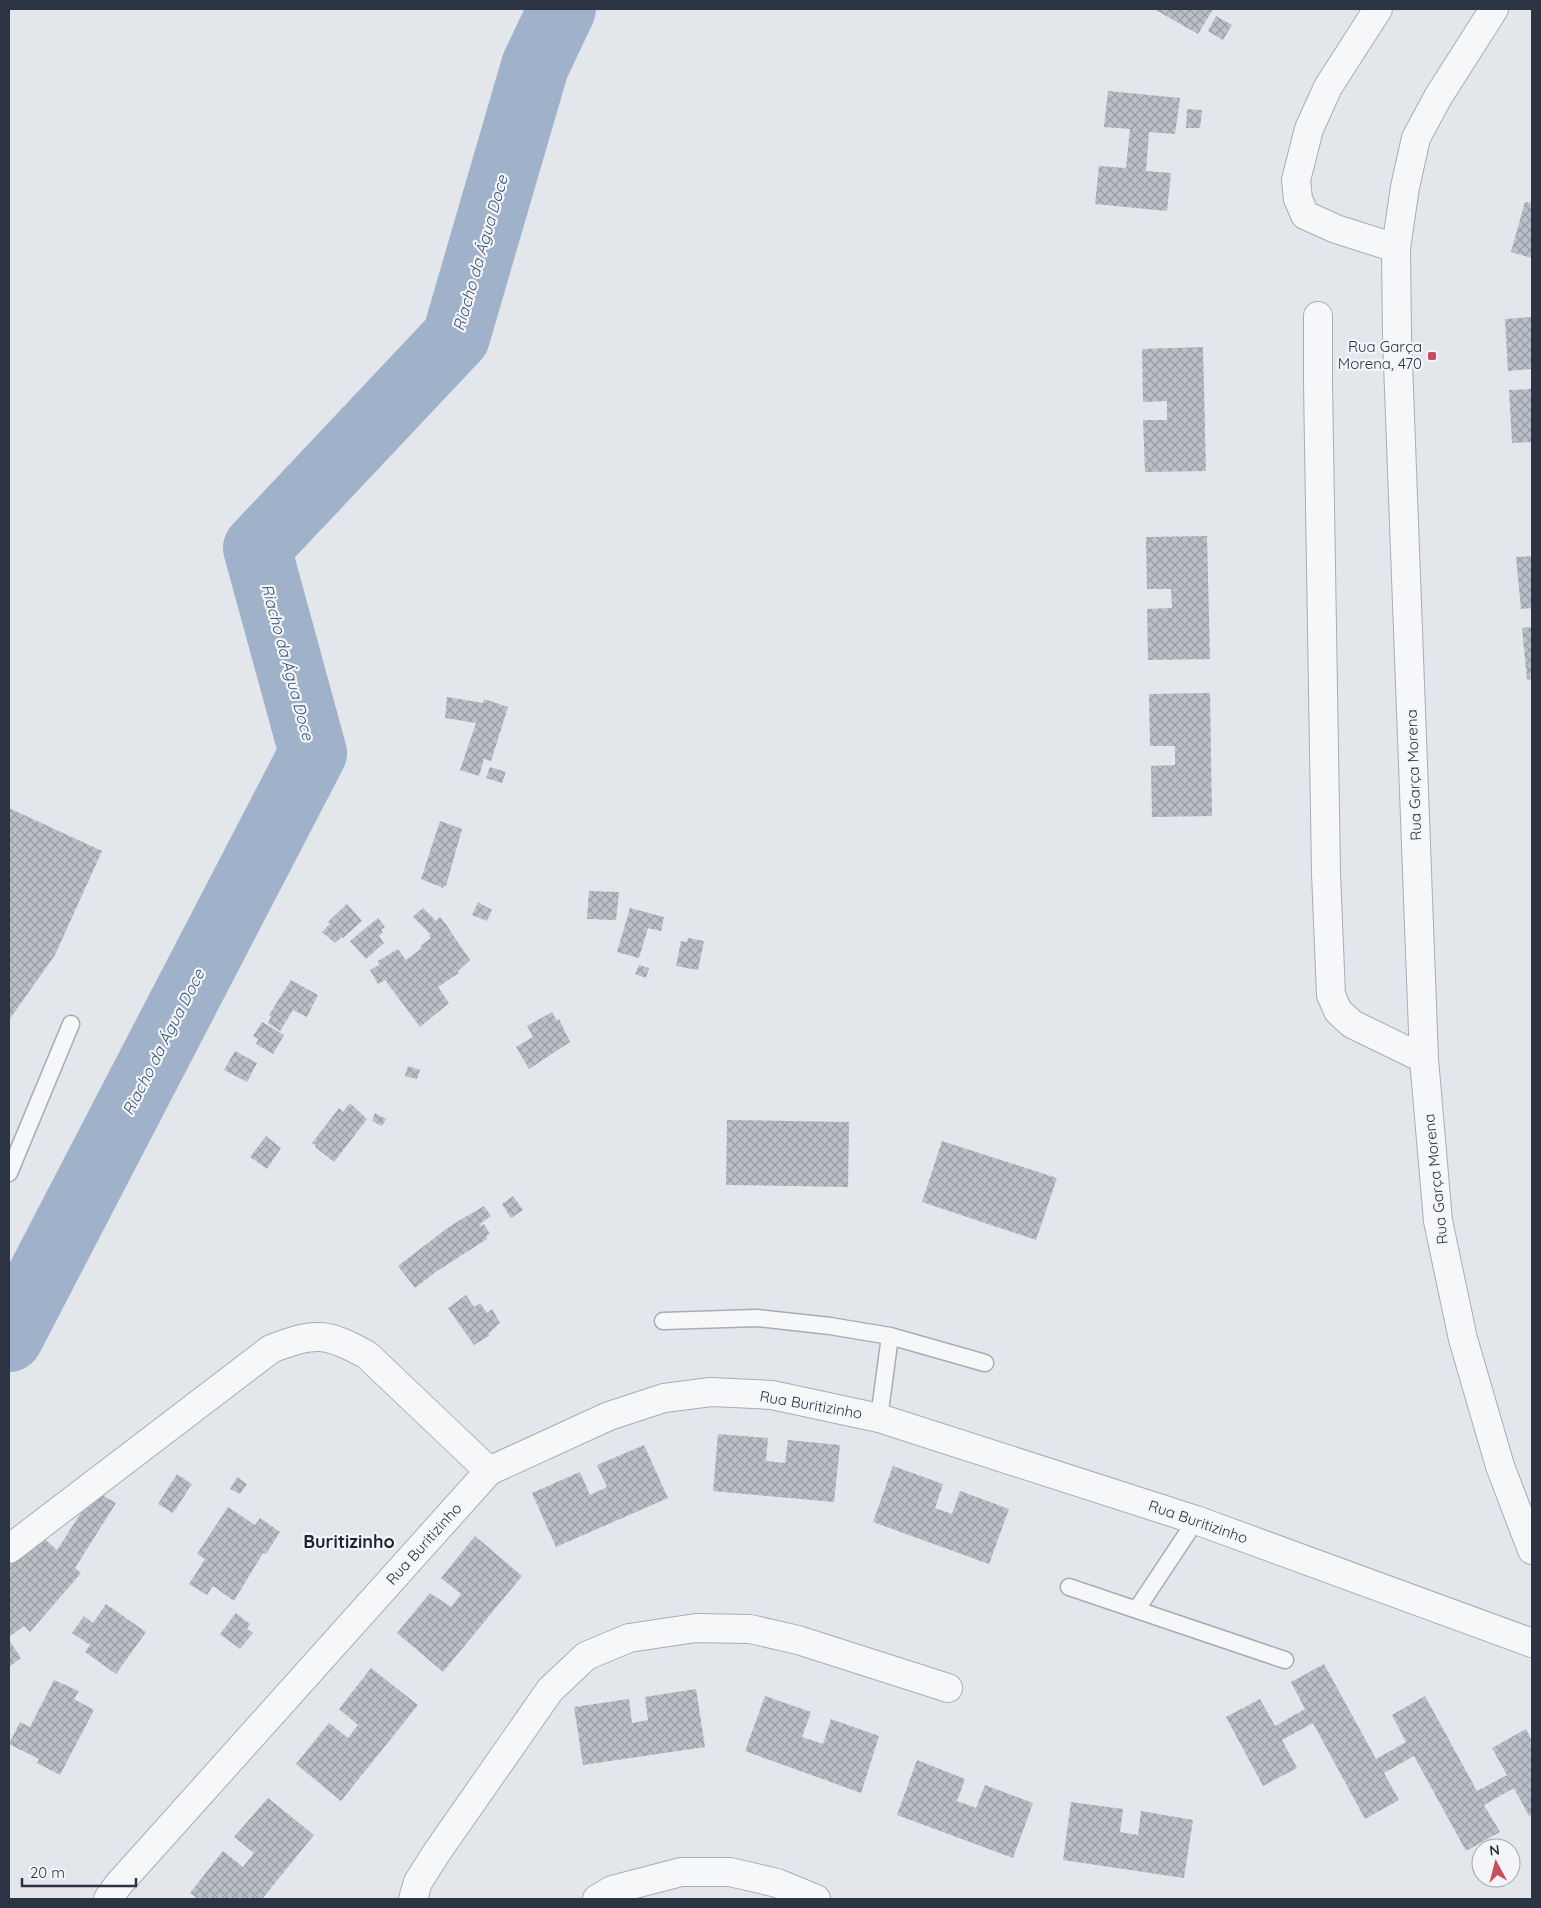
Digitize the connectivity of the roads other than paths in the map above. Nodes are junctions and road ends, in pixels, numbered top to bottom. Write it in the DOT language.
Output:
graph roads {
  1 [pos="1378,9"];
  2 [pos="1494,9"];
  3 [pos="1396,248"];
  4 [pos="1318,316"];
  5 [pos="71,1024"];
  6 [pos="1424,1059"];
  7 [pos="9,1174"];
  8 [pos="663,1321"];
  9 [pos="890,1336"];
  10 [pos="985,1363"];
  11 [pos="879,1418"];
  12 [pos="489,1471"];
  13 [pos="1196,1520"];
  14 [pos="9,1549"];
  15 [pos="1532,1550"];
  16 [pos="1069,1587"];
  17 [pos="1137,1610"];
  18 [pos="1532,1643"];
  19 [pos="1285,1660"];
  20 [pos="948,1688"];
  21 [pos="108,1899"];
  22 [pos="413,1899"];
  23 [pos="597,1899"];
  24 [pos="816,1899"];
  1 -- 3 [label="street"];
  2 -- 3 [label="street, Rua Garça Morena"];
  3 -- 6 [label="street, Rua Garça Morena"];
  4 -- 6 [label="street"];
  5 -- 7 [label="lane"];
  6 -- 15 [label="street, Rua Garça Morena"];
  8 -- 9 [label="lane"];
  9 -- 10 [label="lane"];
  9 -- 11 [label="lane"];
  11 -- 12 [label="street, Rua Buritizinho"];
  11 -- 13 [label="street, Rua Buritizinho"];
  12 -- 14 [label="street"];
  12 -- 21 [label="street, Rua Buritizinho"];
  13 -- 17 [label="lane"];
  13 -- 18 [label="street, Rua Buritizinho"];
  16 -- 17 [label="lane"];
  17 -- 19 [label="lane"];
  20 -- 22 [label="street"];
  23 -- 24 [label="street"];
}
